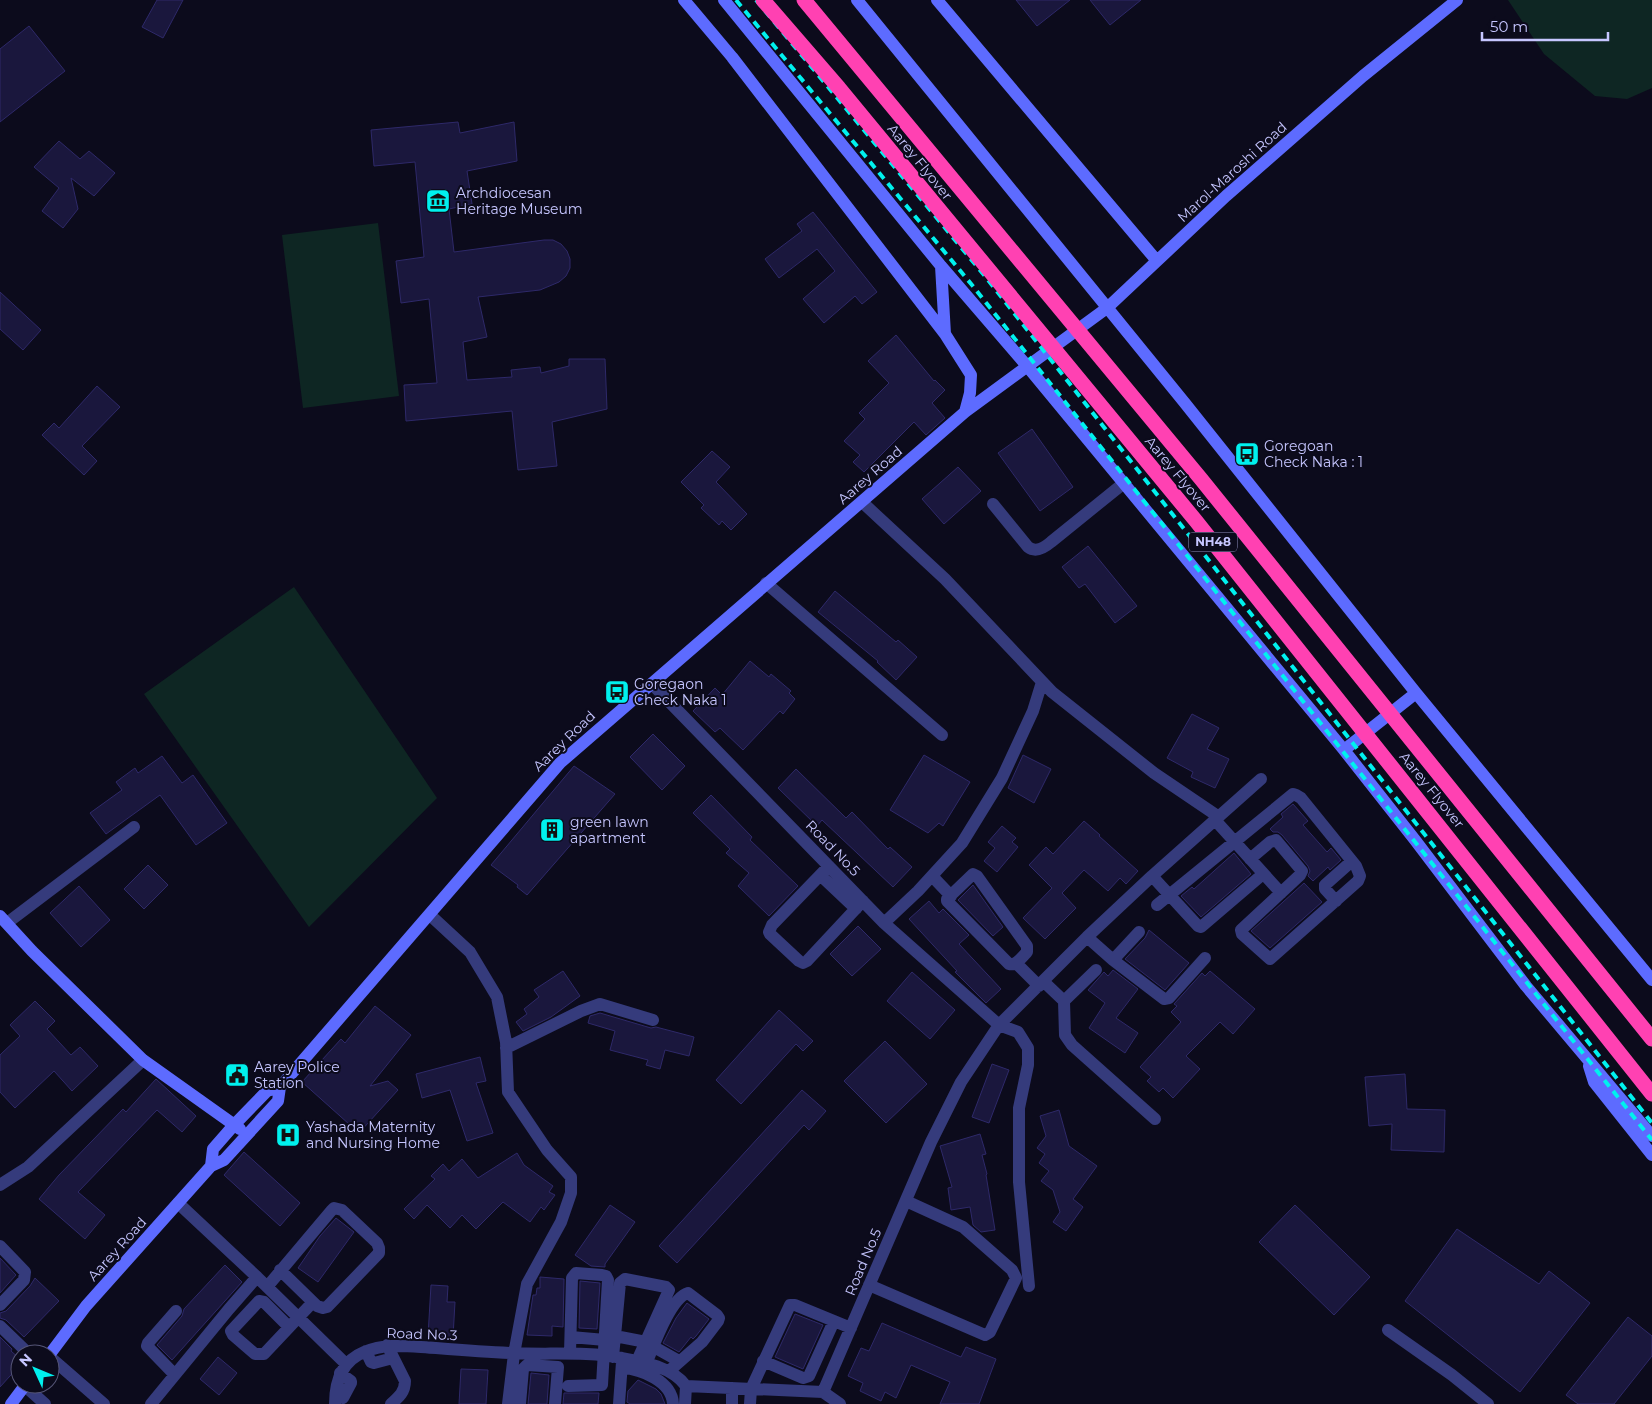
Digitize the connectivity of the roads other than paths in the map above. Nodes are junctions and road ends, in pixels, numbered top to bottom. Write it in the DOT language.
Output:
graph roads {
  1 [pos="684,0"];
  2 [pos="724,0"];
  3 [pos="763,0"];
  4 [pos="804,0"];
  5 [pos="857,0"];
  6 [pos="937,0"];
  7 [pos="1457,0"];
  8 [pos="1157,261"];
  9 [pos="941,266"];
  10 [pos="1107,308"];
  11 [pos="945,334"];
  12 [pos="1028,366"];
  13 [pos="965,412"];
  14 [pos="1124,483"];
  15 [pos="862,502"];
  16 [pos="993,504"];
  17 [pos="766,583"];
  18 [pos="1042,682"];
  19 [pos="652,684"];
  20 [pos="1416,693"];
  21 [pos="942,735"];
  22 [pos="1344,750"];
  23 [pos="1261,779"];
  24 [pos="1217,819"];
  25 [pos="134,827"];
  26 [pos="1234,842"];
  27 [pos="1250,859"];
  28 [pos="1352,861"];
  29 [pos="824,871"];
  30 [pos="1263,874"];
  31 [pos="932,876"];
  32 [pos="1152,876"];
  33 [pos="1281,893"];
  34 [pos="1169,895"];
  35 [pos="951,896"];
  36 [pos="1336,901"];
  37 [pos="859,905"];
  38 [pos="1157,905"];
  39 [pos="430,915"];
  40 [pos="4,920"];
  41 [pos="884,923"];
  42 [pos="1139,932"];
  43 [pos="1087,937"];
  44 [pos="1205,958"];
  45 [pos="1113,960"];
  46 [pos="1016,963"];
  47 [pos="1096,970"];
  48 [pos="1652,980"];
  49 [pos="1041,984"];
  50 [pos="1064,1001"];
  51 [pos="653,1020"];
  52 [pos="999,1025"];
  53 [pos="1652,1039"];
  54 [pos="506,1048"];
  55 [pos="1586,1058"];
  56 [pos="143,1060"];
  57 [pos="280,1087"];
  58 [pos="1652,1094"];
  59 [pos="1155,1119"];
  60 [pos="234,1124"];
  61 [pos="247,1135"];
  62 [pos="1652,1136"];
  63 [pos="1652,1155"];
  64 [pos="211,1166"];
  65 [pos="0,1185"];
  66 [pos="906,1201"];
  67 [pos="178,1203"];
  68 [pos="0,1246"];
  69 [pos="280,1270"];
  70 [pos="257,1277"];
  71 [pos="869,1285"];
  72 [pos="1030,1286"];
  73 [pos="267,1287"];
  74 [pos="313,1302"];
  75 [pos="0,1305"];
  76 [pos="229,1309"];
  77 [pos="176,1311"];
  78 [pos="240,1320"];
  79 [pos="834,1321"];
  80 [pos="294,1322"];
  81 [pos="0,1326"];
  82 [pos="851,1328"];
  83 [pos="1388,1330"];
  84 [pos="571,1337"];
  85 [pos="588,1338"];
  86 [pos="610,1338"];
  87 [pos="19,1344"];
  88 [pos="59,1344"];
  89 [pos="650,1344"];
  90 [pos="387,1345"];
  91 [pos="366,1351"];
  92 [pos="514,1354"];
  93 [pos="565,1354"];
  94 [pos="587,1354"];
  95 [pos="667,1354"];
  96 [pos="393,1358"];
  97 [pos="615,1360"];
  98 [pos="763,1361"];
  99 [pos="680,1362"];
  100 [pos="60,1365"];
  101 [pos="653,1366"];
  102 [pos="558,1367"];
  103 [pos="343,1369"];
  104 [pos="175,1375"];
  105 [pos="803,1378"];
  106 [pos="568,1386"];
  107 [pos="686,1386"];
  108 [pos="732,1388"];
  109 [pos="751,1389"];
  110 [pos="824,1392"];
  111 [pos="34,1394"];
  112 [pos="799,1398"];
  113 [pos="341,1399"];
  114 [pos="45,1404"];
  115 [pos="104,1404"];
  116 [pos="151,1404"];
  117 [pos="391,1404"];
  118 [pos="508,1404"];
  119 [pos="520,1404"];
  120 [pos="555,1404"];
  121 [pos="619,1404"];
  122 [pos="673,1404"];
  123 [pos="685,1404"];
  124 [pos="732,1404"];
  125 [pos="750,1404"];
  126 [pos="759,1404"];
  127 [pos="840,1404"];
  128 [pos="1488,1404"];
  1 -- 11 [label="main road"];
  2 -- 9 [label="main road"];
  3 -- 58 [label="highway, Aarey Flyover / NH48, bridge"];
  4 -- 53 [label="highway, Aarey Flyover / NH48, bridge"];
  5 -- 10 [label="main road"];
  6 -- 8 [label="main road"];
  7 -- 8 [label="main road, Marol-Maroshi Road"];
  8 -- 10 [label="main road, Marol-Maroshi Road"];
  9 -- 11 [label="main road"];
  9 -- 12 [label="main road"];
  10 -- 12 [label="main road, Marol-Maroshi Road"];
  10 -- 20 [label="main road"];
  11 -- 13 [label="main road"];
  12 -- 13 [label="main road, Aarey Road"];
  12 -- 14 [label="main road"];
  13 -- 15 [label="main road, Aarey Road"];
  14 -- 16 [label="street"];
  14 -- 22 [label="main road"];
  15 -- 17 [label="main road, Aarey Road"];
  15 -- 18 [label="street"];
  17 -- 19 [label="main road, Aarey Road"];
  17 -- 21 [label="street"];
  18 -- 24 [label="street"];
  18 -- 31 [label="street"];
  19 -- 29 [label="street, Road No.5"];
  19 -- 39 [label="main road, Aarey Road"];
  20 -- 22 [label="main road"];
  20 -- 48 [label="main road"];
  22 -- 55 [label="main road"];
  23 -- 24 [label="street, Road No.5"];
  24 -- 26 [label="street"];
  24 -- 32 [label="street, Road No.5"];
  25 -- 40 [label="street"];
  26 -- 27 [label="street"];
  26 -- 28 [label="street"];
  26 -- 34 [label="street"];
  27 -- 30 [label="street"];
  27 -- 33 [label="street"];
  28 -- 36 [label="street"];
  28 -- 36 [label="street"];
  29 -- 37 [label="street, Road No.5"];
  29 -- 37 [label="street"];
  30 -- 33 [label="street"];
  30 -- 34 [label="street"];
  31 -- 35 [label="street"];
  31 -- 41 [label="street"];
  32 -- 34 [label="street"];
  32 -- 43 [label="street, Road No.5"];
  33 -- 36 [label="street"];
  34 -- 38 [label="street"];
  35 -- 46 [label="street"];
  35 -- 46 [label="street"];
  37 -- 41 [label="street, Road No.5"];
  39 -- 54 [label="street"];
  39 -- 57 [label="main road, Aarey Road"];
  40 -- 56 [label="main road"];
  41 -- 52 [label="street, Road No.5"];
  42 -- 45 [label="street"];
  43 -- 45 [label="street"];
  43 -- 49 [label="street, Road No.5"];
  44 -- 45 [label="street"];
  46 -- 49 [label="street"];
  47 -- 50 [label="street"];
  49 -- 50 [label="street"];
  49 -- 52 [label="street, Road No.5"];
  50 -- 59 [label="street"];
  51 -- 54 [label="street"];
  52 -- 66 [label="street, Road No.5"];
  52 -- 72 [label="street, Road No.5"];
  54 -- 92 [label="street"];
  55 -- 62 [label="main road"];
  55 -- 63 [label="main road"];
  56 -- 60 [label="main road"];
  56 -- 65 [label="street"];
  57 -- 60 [label="main road, Aarey Road"];
  57 -- 61 [label="main road, Aarey Road"];
  60 -- 61 [label="main road"];
  60 -- 64 [label="main road, Aarey Road"];
  61 -- 64 [label="main road, Aarey Road"];
  64 -- 67 [label="main road, Aarey Road"];
  66 -- 71 [label="street, Road No.5"];
  66 -- 71 [label="street"];
  67 -- 70 [label="street"];
  67 -- 88 [label="main road, Aarey Road"];
  68 -- 75 [label="street"];
  69 -- 73 [label="street"];
  69 -- 74 [label="street"];
  69 -- 74 [label="street"];
  70 -- 73 [label="street"];
  70 -- 76 [label="street"];
  71 -- 82 [label="street, Road No.5"];
  73 -- 80 [label="street"];
  74 -- 80 [label="street"];
  76 -- 78 [label="street"];
  76 -- 104 [label="street"];
  77 -- 104 [label="street"];
  78 -- 80 [label="street"];
  78 -- 80 [label="street"];
  79 -- 82 [label="street"];
  79 -- 98 [label="street"];
  79 -- 105 [label="street"];
  80 -- 103 [label="street"];
  81 -- 87 [label="street"];
  82 -- 110 [label="street, Road No.5"];
  83 -- 128 [label="street"];
  84 -- 85 [label="street"];
  84 -- 86 [label="street"];
  84 -- 93 [label="street"];
  85 -- 86 [label="street"];
  85 -- 94 [label="street"];
  86 -- 89 [label="street"];
  86 -- 89 [label="street"];
  86 -- 97 [label="street"];
  89 -- 95 [label="street"];
  89 -- 99 [label="street"];
  89 -- 101 [label="street"];
  90 -- 91 [label="street, Road No.3"];
  90 -- 92 [label="street, Road No.3"];
  90 -- 96 [label="street"];
  91 -- 96 [label="street"];
  91 -- 103 [label="street, Road No.3"];
  92 -- 93 [label="street"];
  92 -- 118 [label="street"];
  93 -- 94 [label="street"];
  93 -- 102 [label="street"];
  94 -- 97 [label="street"];
  95 -- 99 [label="street"];
  95 -- 101 [label="street"];
  96 -- 117 [label="street"];
  97 -- 101 [label="street"];
  97 -- 106 [label="street"];
  97 -- 121 [label="street"];
  97 -- 122 [label="street"];
  98 -- 105 [label="street"];
  98 -- 109 [label="street"];
  99 -- 101 [label="street"];
  100 -- 115 [label="street"];
  101 -- 107 [label="street"];
  102 -- 119 [label="street"];
  102 -- 120 [label="street"];
  103 -- 113 [label="street"];
  104 -- 116 [label="street"];
  105 -- 112 [label="street"];
  107 -- 108 [label="street"];
  107 -- 123 [label="street"];
  108 -- 109 [label="street"];
  108 -- 124 [label="street"];
  109 -- 112 [label="street"];
  109 -- 125 [label="street"];
  110 -- 112 [label="street"];
  110 -- 127 [label="street"];
  111 -- 114 [label="street"];
  125 -- 126 [label="street"];
}
